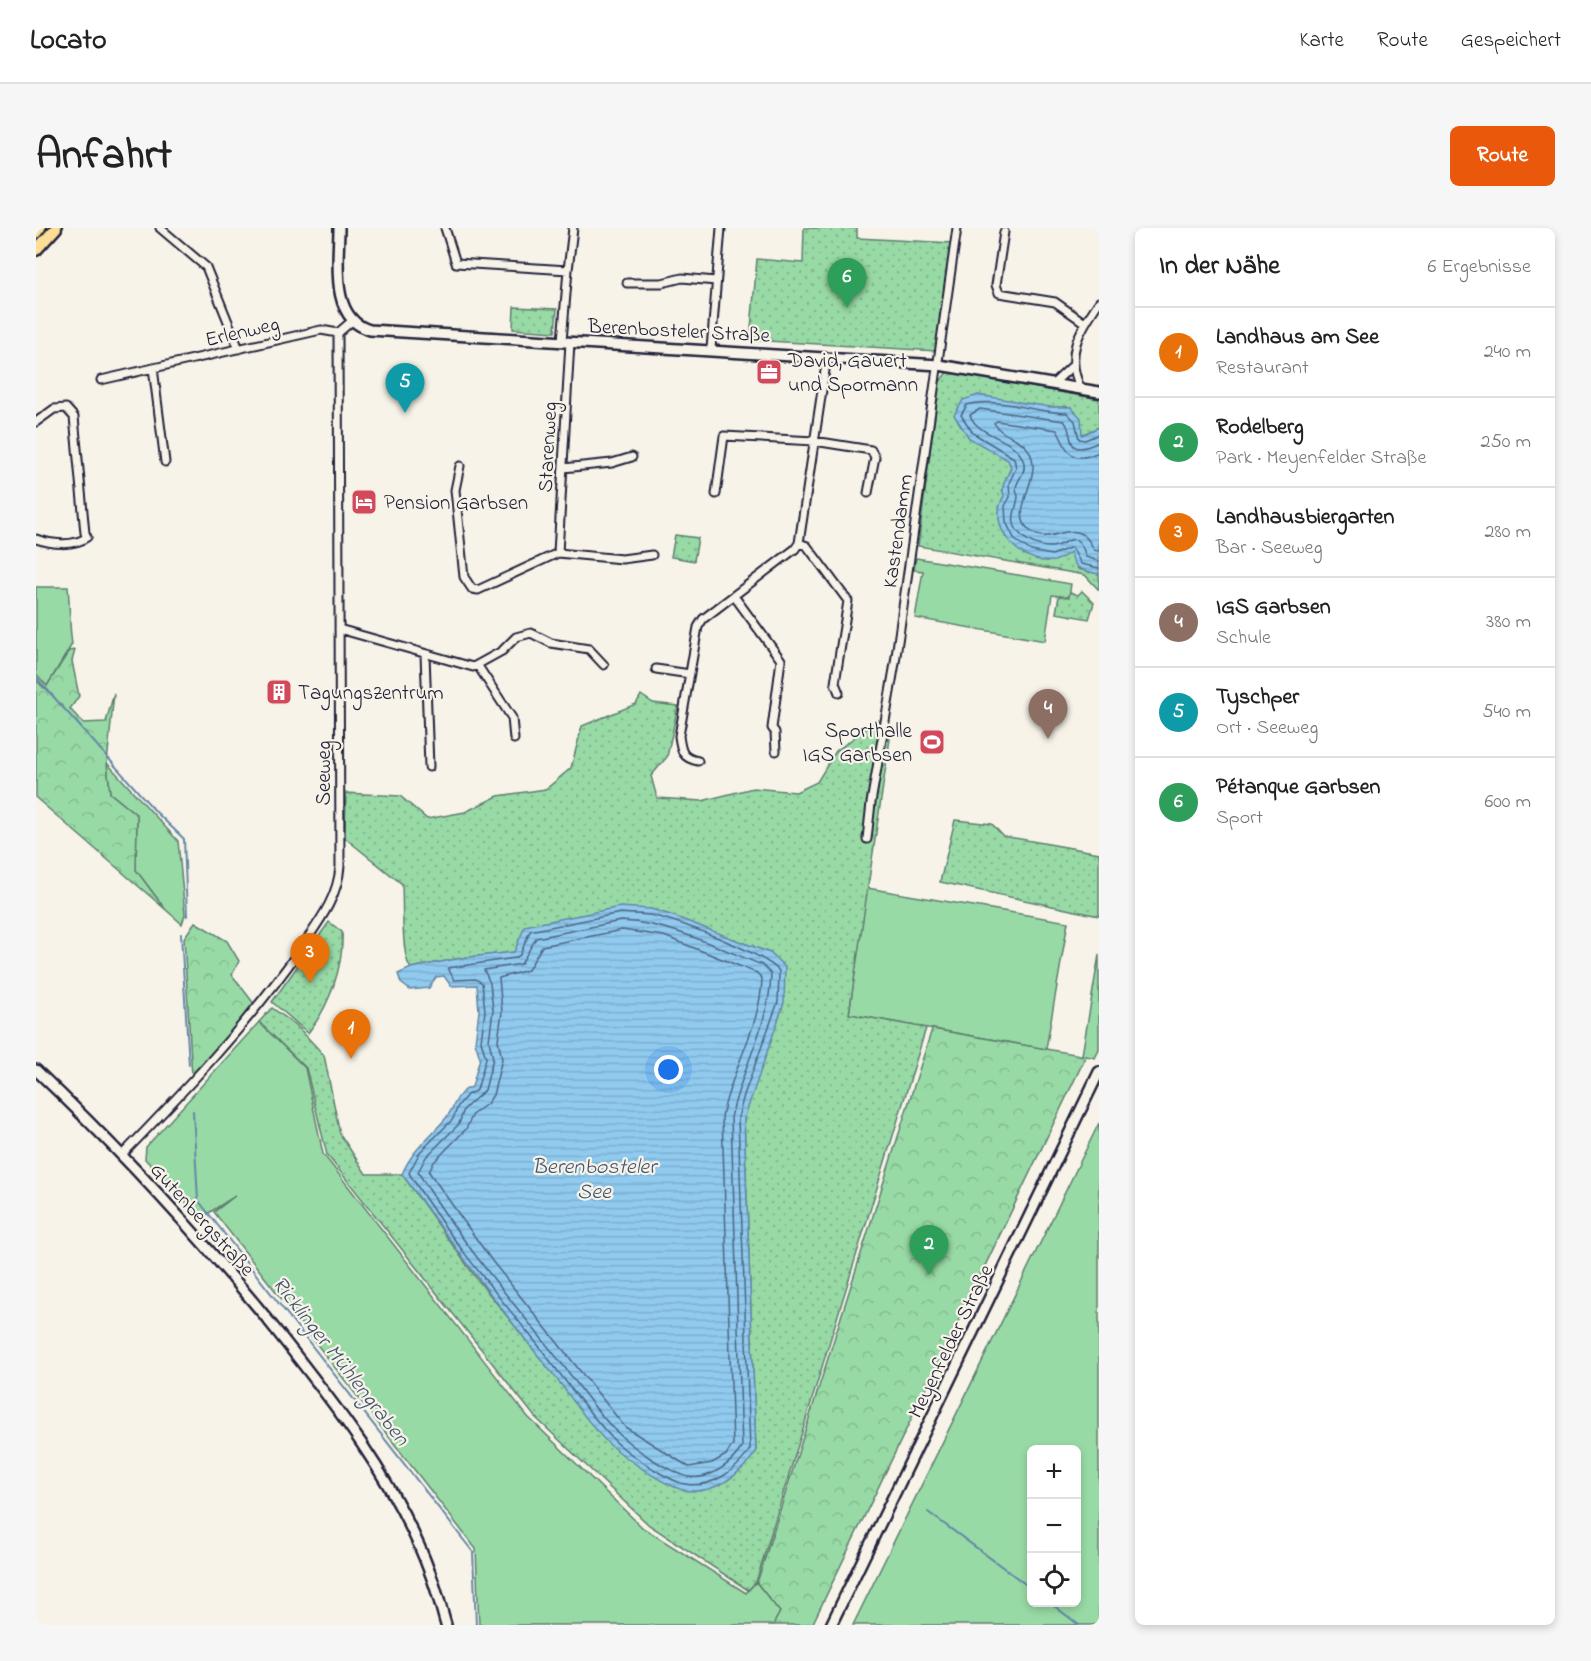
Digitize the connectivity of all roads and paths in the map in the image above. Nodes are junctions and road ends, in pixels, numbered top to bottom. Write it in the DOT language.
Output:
graph roads {
  1 [pos="40,228"];
  2 [pos="56,228"];
  3 [pos="160,228"];
  4 [pos="339,228"];
  5 [pos="445,228"];
  6 [pos="573,228"];
  7 [pos="721,228"];
  8 [pos="957,228"];
  9 [pos="1004,232"];
  10 [pos="36,233"];
  11 [pos="36,250"];
  12 [pos="568,270"];
  13 [pos="716,281"];
  14 [pos="627,283"];
  15 [pos="1099,302"];
  16 [pos="353,320"];
  17 [pos="1085,323"];
  18 [pos="339,333"];
  19 [pos="566,342"];
  20 [pos="239,349"];
  21 [pos="711,349"];
  22 [pos="827,357"];
  23 [pos="939,365"];
  24 [pos="1072,366"];
  25 [pos="153,368"];
  26 [pos="102,380"];
  27 [pos="1053,384"];
  28 [pos="1081,389"];
  29 [pos="1099,392"];
  30 [pos="36,422"];
  31 [pos="814,441"];
  32 [pos="632,456"];
  33 [pos="165,462"];
  34 [pos="460,466"];
  35 [pos="562,468"];
  36 [pos="868,493"];
  37 [pos="716,494"];
  38 [pos="36,539"];
  39 [pos="800,543"];
  40 [pos="558,553"];
  41 [pos="652,555"];
  42 [pos="734,596"];
  43 [pos="339,629"];
  44 [pos="425,654"];
  45 [pos="604,665"];
  46 [pos="478,666"];
  47 [pos="656,669"];
  48 [pos="690,674"];
  49 [pos="839,693"];
  50 [pos="514,739"];
  51 [pos="776,751"];
  52 [pos="698,761"];
  53 [pos="429,766"];
  54 [pos="867,839"];
  55 [pos="36,1070"];
  56 [pos="1099,1072"];
  57 [pos="122,1155"];
  58 [pos="446,1625"];
  59 [pos="831,1625"];
  1 -- 10 [label="main road"];
  2 -- 11 [label="main road"];
  3 -- 20 [label="street"];
  4 -- 16 [label="street"];
  5 -- 12 [label="street"];
  6 -- 12 [label="street, Starenweg"];
  7 -- 13 [label="street"];
  8 -- 23 [label="street, Kastendamm"];
  9 -- 17 [label="street"];
  12 -- 19 [label="street, Starenweg"];
  13 -- 14 [label="street"];
  13 -- 21 [label="street"];
  15 -- 17 [label="street"];
  16 -- 18 [label="street"];
  16 -- 19 [label="street, Berenbosteler Straße"];
  17 -- 24 [label="street"];
  18 -- 20 [label="street, Erlenweg"];
  18 -- 43 [label="street, Seeweg"];
  19 -- 21 [label="street, Berenbosteler Straße"];
  19 -- 35 [label="street, Starenweg"];
  20 -- 25 [label="street, Erlenweg"];
  21 -- 22 [label="street, Berenbosteler Straße"];
  22 -- 23 [label="street, Berenbosteler Straße"];
  22 -- 31 [label="street"];
  23 -- 27 [label="street, Berenbosteler Straße"];
  23 -- 54 [label="street, Kastendamm"];
  24 -- 27 [label="street"];
  24 -- 28 [label="street"];
  25 -- 26 [label="street, Erlenweg"];
  25 -- 33 [label="street"];
  27 -- 28 [label="street, Berenbosteler Straße"];
  28 -- 29 [label="street, Berenbosteler Straße"];
  30 -- 38 [label="street"];
  31 -- 36 [label="street"];
  31 -- 37 [label="street"];
  31 -- 39 [label="street"];
  32 -- 35 [label="street"];
  34 -- 40 [label="street"];
  35 -- 40 [label="street, Starenweg"];
  39 -- 42 [label="street"];
  39 -- 49 [label="street"];
  40 -- 41 [label="street"];
  42 -- 48 [label="street"];
  42 -- 51 [label="street"];
  43 -- 44 [label="street"];
  43 -- 57 [label="street, Seeweg"];
  44 -- 46 [label="street"];
  44 -- 53 [label="street"];
  45 -- 46 [label="street"];
  46 -- 50 [label="street"];
  47 -- 48 [label="street"];
  48 -- 52 [label="street"];
  55 -- 57 [label="street, Gutenbergstraße"];
  56 -- 59 [label="street, Meyenfelder Straße"];
  57 -- 58 [label="street, Gutenbergstraße"];
}
